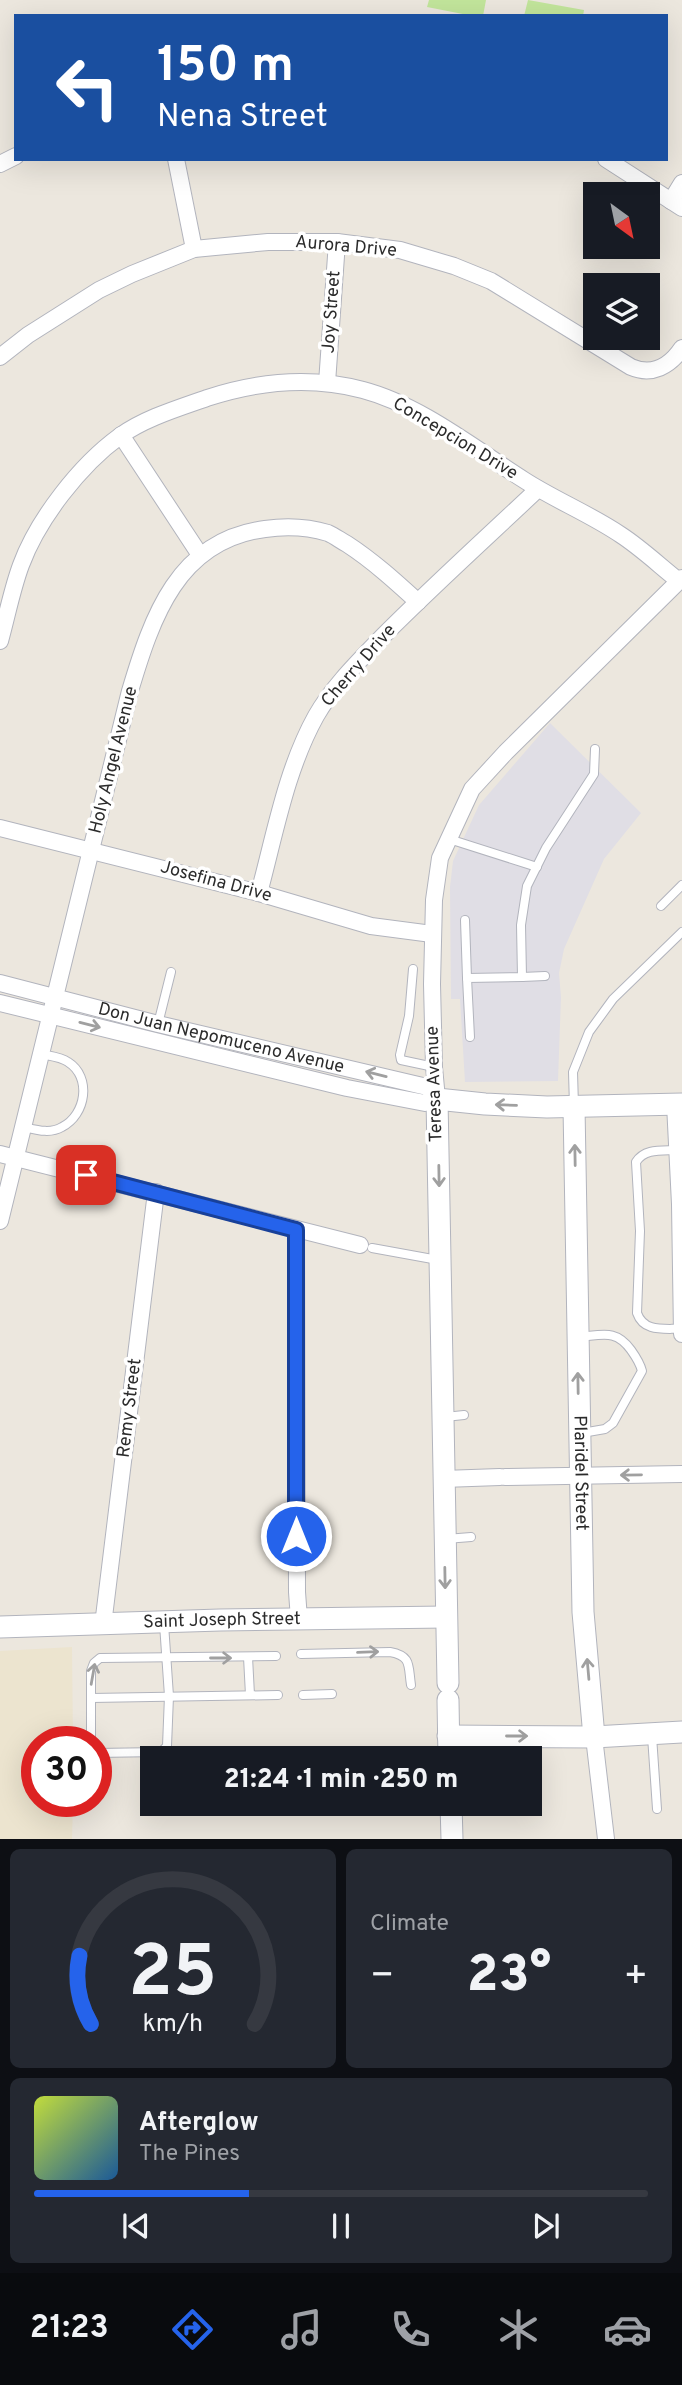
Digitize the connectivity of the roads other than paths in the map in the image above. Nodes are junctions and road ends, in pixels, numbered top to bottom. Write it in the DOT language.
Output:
graph roads {
  1 [pos="176,161"];
  2 [pos="609,161"];
  3 [pos="682,183"];
  4 [pos="676,204"];
  5 [pos="337,242"];
  6 [pos="194,250"];
  7 [pos="682,348"];
  8 [pos="0,357"];
  9 [pos="327,383"];
  10 [pos="121,435"];
  11 [pos="538,489"];
  12 [pos="200,555"];
  13 [pos="680,579"];
  14 [pos="418,602"];
  15 [pos="0,641"];
  16 [pos="595,749"];
  17 [pos="0,828"];
  18 [pos="449,839"];
  19 [pos="92,850"];
  20 [pos="537,867"];
  21 [pos="682,885"];
  22 [pos="259,893"];
  23 [pos="661,905"];
  24 [pos="465,920"];
  25 [pos="682,932"];
  26 [pos="432,934"];
  27 [pos="413,970"];
  28 [pos="171,972"];
  29 [pos="545,976"];
  30 [pos="522,977"];
  31 [pos="467,978"];
  32 [pos="0,983"];
  33 [pos="56,997"];
  34 [pos="0,1003"];
  35 [pos="51,1016"];
  36 [pos="158,1024"];
  37 [pos="470,1037"];
  38 [pos="250,1045"];
  39 [pos="41,1054"];
  40 [pos="244,1063"];
  41 [pos="434,1067"];
  42 [pos="437,1099"];
  43 [pos="678,1104"];
  44 [pos="574,1107"];
  45 [pos="24,1127"];
  46 [pos="8,1156"];
  47 [pos="679,1158"];
  48 [pos="156,1192"];
  49 [pos="0,1221"];
  50 [pos="296,1230"];
  51 [pos="366,1247"];
  52 [pos="440,1260"];
  53 [pos="682,1332"];
  54 [pos="578,1337"];
  55 [pos="464,1415"];
  56 [pos="442,1417"];
  57 [pos="579,1434"];
  58 [pos="682,1474"];
  59 [pos="580,1476"];
  60 [pos="443,1479"];
  61 [pos="471,1537"];
  62 [pos="444,1539"];
  63 [pos="446,1617"];
  64 [pos="299,1619"];
  65 [pos="164,1622"];
  66 [pos="103,1625"];
  67 [pos="0,1628"];
  68 [pos="301,1654"];
  69 [pos="276,1656"];
  70 [pos="248,1657"];
  71 [pos="166,1658"];
  72 [pos="411,1685"];
  73 [pos="332,1694"];
  74 [pos="250,1695"];
  75 [pos="278,1695"];
  76 [pos="303,1695"];
  77 [pos="169,1696"];
  78 [pos="91,1698"];
  79 [pos="91,1726"];
  80 [pos="682,1732"];
  81 [pos="652,1733"];
  82 [pos="449,1735"];
  83 [pos="594,1737"];
  84 [pos="449,1746"];
  85 [pos="112,1754"];
  86 [pos="657,1809"];
  87 [pos="451,1816"];
  88 [pos="452,1839"];
  89 [pos="606,1839"];
  1 -- 6 [label="street"];
  2 -- 4 [label="street"];
  3 -- 4 [label="street"];
  5 -- 6 [label="street, Aurora Drive"];
  5 -- 7 [label="street, Aurora Drive"];
  5 -- 9 [label="street, Joy Street"];
  6 -- 8 [label="street, Aurora Drive"];
  9 -- 10 [label="street, Concepcion Drive"];
  9 -- 11 [label="street, Concepcion Drive"];
  10 -- 12 [label="street"];
  10 -- 15 [label="street, Concepcion Drive"];
  11 -- 13 [label="street, Concepcion Drive"];
  11 -- 14 [label="street, Cherry Drive"];
  12 -- 14 [label="street, Holy Angel Avenue"];
  12 -- 19 [label="street, Holy Angel Avenue"];
  13 -- 18 [label="street, Teresa Avenue"];
  14 -- 22 [label="street, Cherry Drive"];
  16 -- 20 [label="lane"];
  17 -- 19 [label="street, Josefina Drive"];
  18 -- 20 [label="lane"];
  18 -- 26 [label="street, Teresa Avenue"];
  19 -- 22 [label="street, Josefina Drive"];
  19 -- 33 [label="street, Holy Angel Avenue"];
  20 -- 30 [label="lane"];
  21 -- 23 [label="lane"];
  22 -- 26 [label="street, Josefina Drive"];
  24 -- 31 [label="lane"];
  25 -- 44 [label="lane"];
  26 -- 41 [label="street, Teresa Avenue"];
  27 -- 41 [label="lane"];
  28 -- 36 [label="lane"];
  29 -- 30 [label="lane"];
  30 -- 31 [label="lane"];
  31 -- 37 [label="lane"];
  32 -- 33 [label="street, Don Juan Nepomuceno Avenue"];
  33 -- 35 [label="street, Holy Angel Avenue"];
  33 -- 36 [label="street, Don Juan Nepomuceno Avenue"];
  34 -- 35 [label="street, Don Juan Nepomuceno Avenue"];
  35 -- 39 [label="street, Holy Angel Avenue"];
  35 -- 40 [label="street, Don Juan Nepomuceno Avenue, one-way"];
  36 -- 38 [label="street, Don Juan Nepomuceno Avenue"];
  38 -- 40 [label="street"];
  42 -- 38 [label="street, Don Juan Nepomuceno Avenue, one-way"];
  39 -- 45 [label="street, Holy Angel Avenue"];
  39 -- 45 [label="lane"];
  40 -- 42 [label="street, Don Juan Nepomuceno Avenue"];
  41 -- 42 [label="street, Teresa Avenue"];
  44 -- 42 [label="street, Don Juan Nepomuceno Avenue, one-way"];
  42 -- 52 [label="street, Teresa Avenue, one-way"];
  43 -- 44 [label="street, Don Juan Nepomuceno Avenue"];
  43 -- 47 [label="street"];
  54 -- 44 [label="street, Plaridel Street, one-way"];
  45 -- 46 [label="street, Holy Angel Avenue"];
  46 -- 48 [label="street"];
  46 -- 49 [label="street, Holy Angel Avenue"];
  47 -- 53 [label="street"];
  47 -- 53 [label="lane"];
  48 -- 50 [label="street"];
  48 -- 66 [label="street, Remy Street"];
  50 -- 51 [label="street"];
  50 -- 64 [label="street"];
  51 -- 52 [label="lane"];
  52 -- 56 [label="street, Teresa Avenue"];
  57 -- 54 [label="street, Plaridel Street, one-way"];
  54 -- 57 [label="lane"];
  55 -- 56 [label="lane"];
  56 -- 60 [label="street, Teresa Avenue"];
  57 -- 59 [label="street, Plaridel Street"];
  58 -- 59 [label="street, one-way"];
  59 -- 60 [label="street"];
  83 -- 59 [label="street, Plaridel Street, one-way"];
  60 -- 62 [label="street, Teresa Avenue"];
  61 -- 62 [label="lane"];
  62 -- 63 [label="street, Teresa Avenue, one-way"];
  63 -- 64 [label="street, Saint Joseph Street"];
  63 -- 82 [label="street, Teresa Avenue"];
  64 -- 65 [label="street, Saint Joseph Street"];
  65 -- 66 [label="street, Saint Joseph Street"];
  65 -- 71 [label="lane"];
  66 -- 67 [label="street, Saint Joseph Street"];
  68 -- 72 [label="lane, one-way"];
  69 -- 70 [label="lane"];
  71 -- 70 [label="lane, one-way"];
  70 -- 74 [label="lane"];
  71 -- 77 [label="lane"];
  78 -- 71 [label="lane, one-way"];
  73 -- 76 [label="lane"];
  74 -- 75 [label="lane"];
  74 -- 77 [label="lane"];
  77 -- 78 [label="lane"];
  77 -- 85 [label="lane"];
  78 -- 79 [label="lane"];
  80 -- 81 [label="street"];
  81 -- 83 [label="street"];
  81 -- 86 [label="lane"];
  82 -- 83 [label="street, one-way"];
  82 -- 84 [label="street, Teresa Avenue"];
  83 -- 89 [label="street, Plaridel Street"];
  87 -- 88 [label="street"];
}
